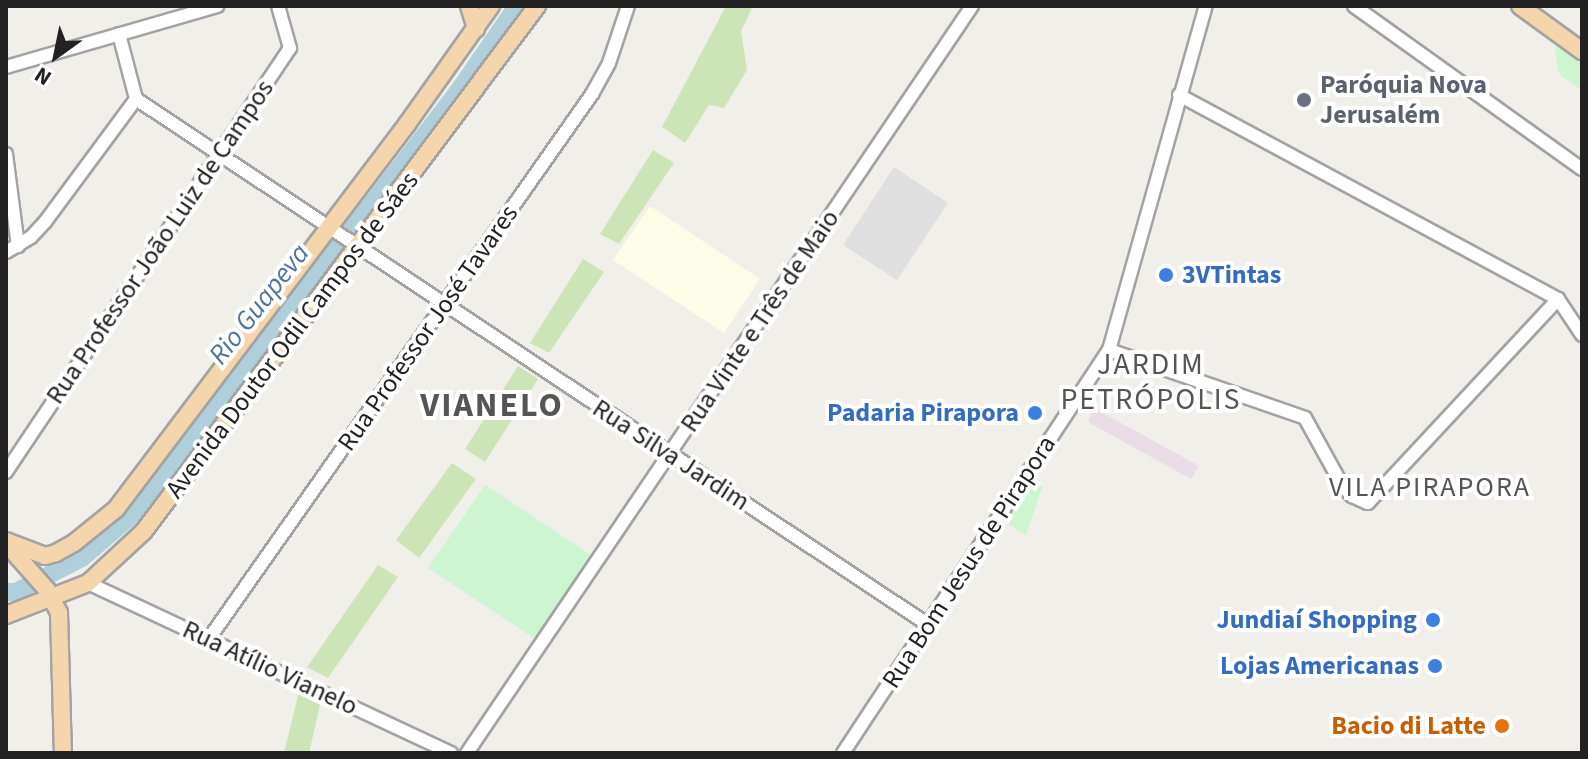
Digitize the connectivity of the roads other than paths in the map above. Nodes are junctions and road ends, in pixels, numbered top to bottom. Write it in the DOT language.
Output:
graph roads {
  1 [pos="217,6"];
  2 [pos="278,6"];
  3 [pos="469,6"];
  4 [pos="491,6"];
  5 [pos="537,6"];
  6 [pos="628,6"];
  7 [pos="972,6"];
  8 [pos="1206,6"];
  9 [pos="1354,6"];
  10 [pos="1520,6"];
  11 [pos="476,29"];
  12 [pos="119,34"];
  13 [pos="1582,51"];
  14 [pos="6,67"];
  15 [pos="1179,95"];
  16 [pos="136,99"];
  17 [pos="6,154"];
  18 [pos="217,154"];
  19 [pos="1582,169"];
  20 [pos="333,229"];
  21 [pos="355,243"];
  22 [pos="12,249"];
  23 [pos="1558,299"];
  24 [pos="446,304"];
  25 [pos="1582,335"];
  26 [pos="1109,350"];
  27 [pos="671,454"];
  28 [pos="6,472"];
  29 [pos="6,542"];
  30 [pos="88,583"];
  31 [pos="49,594"];
  32 [pos="6,615"];
  33 [pos="927,624"];
  34 [pos="208,640"];
  35 [pos="63,753"];
  36 [pos="451,753"];
  37 [pos="467,753"];
  38 [pos="843,753"];
  1 -- 12 [label="street"];
  2 -- 18 [label="street, Rua Professor João Luiz de Campos"];
  3 -- 11 [label="main road"];
  4 -- 11 [label="main road, Avenida Doutor Odil Campos de Sáes"];
  5 -- 21 [label="main road, Avenida Doutor Odil Campos de Sáes"];
  6 -- 24 [label="street, Rua Professor José Tavares"];
  7 -- 27 [label="street, Rua Vinte e Três de Maio"];
  8 -- 15 [label="street, Rua Bom Jesus de Pirapora"];
  9 -- 19 [label="street"];
  10 -- 13 [label="main road"];
  11 -- 20 [label="main road, Avenida Doutor Odil Campos de Sáes"];
  12 -- 14 [label="street"];
  12 -- 16 [label="street"];
  15 -- 23 [label="street"];
  15 -- 26 [label="street, Rua Bom Jesus de Pirapora"];
  16 -- 18 [label="street, Rua Silva Jardim"];
  16 -- 22 [label="street"];
  17 -- 22 [label="street"];
  18 -- 20 [label="street, Rua Silva Jardim"];
  18 -- 28 [label="street, Rua Professor João Luiz de Campos"];
  20 -- 21 [label="street, Rua Silva Jardim"];
  20 -- 29 [label="main road, Avenida Doutor Odil Campos de Sáes"];
  21 -- 24 [label="street, Rua Silva Jardim"];
  21 -- 30 [label="main road, Avenida Doutor Odil Campos de Sáes"];
  23 -- 25 [label="street"];
  23 -- 26 [label="street"];
  24 -- 27 [label="street, Rua Silva Jardim"];
  24 -- 34 [label="street, Rua Professor José Tavares"];
  26 -- 33 [label="street, Rua Bom Jesus de Pirapora"];
  27 -- 33 [label="street, Rua Silva Jardim"];
  27 -- 37 [label="street, Rua Vinte e Três de Maio"];
  29 -- 31 [label="main road"];
  30 -- 31 [label="main road, Avenida Doutor Odil Campos de Sáes"];
  30 -- 34 [label="street, Rua Atílio Vianelo"];
  31 -- 32 [label="main road, Avenida Doutor Odil Campos de Sáes"];
  31 -- 35 [label="main road"];
  33 -- 38 [label="street, Rua Bom Jesus de Pirapora"];
  34 -- 36 [label="street, Rua Atílio Vianelo"];
}
